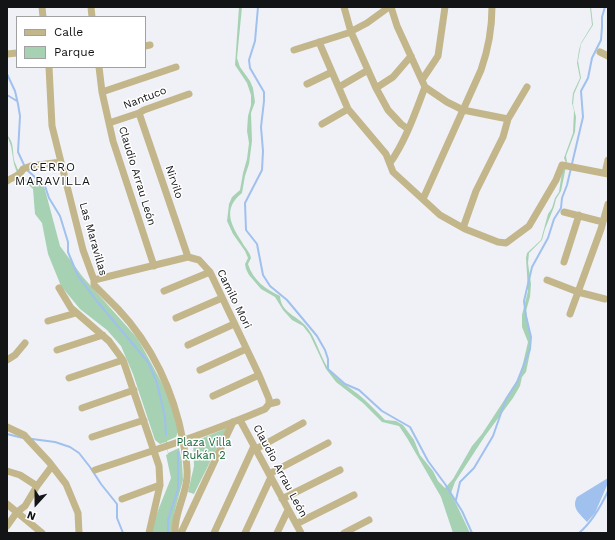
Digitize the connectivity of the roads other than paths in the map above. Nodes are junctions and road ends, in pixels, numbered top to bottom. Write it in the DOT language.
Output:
graph roads {
  1 [pos="344,7"];
  2 [pos="390,7"];
  3 [pos="445,7"];
  4 [pos="492,7"];
  5 [pos="351,32"];
  6 [pos="319,42"];
  7 [pos="294,50"];
  8 [pos="600,52"];
  9 [pos="411,56"];
  10 [pos="608,56"];
  11 [pos="176,67"];
  12 [pos="49,68"];
  13 [pos="99,68"];
  14 [pos="368,70"];
  15 [pos="332,72"];
  16 [pos="424,83"];
  17 [pos="307,84"];
  18 [pos="339,87"];
  19 [pos="527,87"];
  20 [pos="376,88"];
  21 [pos="102,92"];
  22 [pos="188,94"];
  23 [pos="348,109"];
  24 [pos="463,110"];
  25 [pos="139,113"];
  26 [pos="508,119"];
  27 [pos="109,123"];
  28 [pos="322,124"];
  29 [pos="408,129"];
  30 [pos="608,160"];
  31 [pos="61,162"];
  32 [pos="390,163"];
  33 [pos="606,173"];
  34 [pos="7,181"];
  35 [pos="423,199"];
  36 [pos="608,204"];
  37 [pos="564,212"];
  38 [pos="579,215"];
  39 [pos="604,227"];
  40 [pos="463,228"];
  41 [pos="188,257"];
  42 [pos="564,262"];
  43 [pos="154,266"];
  44 [pos="210,272"];
  45 [pos="94,280"];
  46 [pos="547,280"];
  47 [pos="59,288"];
  48 [pos="164,291"];
  49 [pos="578,292"];
  50 [pos="222,298"];
  51 [pos="605,299"];
  52 [pos="76,313"];
  53 [pos="570,314"];
  54 [pos="176,318"];
  55 [pos="48,321"];
  56 [pos="234,324"];
  57 [pos="103,335"];
  58 [pos="25,343"];
  59 [pos="188,345"];
  60 [pos="246,349"];
  61 [pos="57,350"];
  62 [pos="7,360"];
  63 [pos="123,360"];
  64 [pos="200,370"];
  65 [pos="258,375"];
  66 [pos="69,378"];
  67 [pos="134,390"];
  68 [pos="213,396"];
  69 [pos="277,402"];
  70 [pos="268,404"];
  71 [pos="82,408"];
  72 [pos="144,420"];
  73 [pos="236,421"];
  74 [pos="303,423"];
  75 [pos="7,427"];
  76 [pos="92,437"];
  77 [pos="183,441"];
  78 [pos="328,443"];
  79 [pos="255,447"];
  80 [pos="154,450"];
  81 [pos="52,466"];
  82 [pos="95,470"];
  83 [pos="340,470"];
  84 [pos="7,471"];
  85 [pos="270,475"];
  86 [pos="160,485"];
  87 [pos="37,486"];
  88 [pos="354,495"];
  89 [pos="122,498"];
  90 [pos="282,499"];
  91 [pos="7,504"];
  92 [pos="288,510"];
  93 [pos="17,512"];
  94 [pos="369,520"];
  95 [pos="296,524"];
  96 [pos="7,526"];
  97 [pos="42,533"];
  98 [pos="79,533"];
  99 [pos="149,533"];
  100 [pos="176,533"];
  101 [pos="181,533"];
  102 [pos="214,533"];
  103 [pos="245,533"];
  104 [pos="277,533"];
  105 [pos="301,533"];
  106 [pos="344,533"];
  1 -- 5 [label="street"];
  2 -- 5 [label="street"];
  2 -- 9 [label="street"];
  3 -- 16 [label="street"];
  4 -- 24 [label="street"];
  5 -- 6 [label="street"];
  5 -- 14 [label="street"];
  6 -- 7 [label="street"];
  6 -- 15 [label="street"];
  8 -- 10 [label="street"];
  9 -- 16 [label="street"];
  9 -- 20 [label="street"];
  11 -- 21 [label="street"];
  12 -- 31 [label="street, Las Maravillas"];
  13 -- 21 [label="street, Claudio Arrau León"];
  14 -- 18 [label="street"];
  14 -- 20 [label="street"];
  15 -- 17 [label="street"];
  15 -- 18 [label="street"];
  16 -- 24 [label="street"];
  16 -- 29 [label="street"];
  18 -- 23 [label="street"];
  19 -- 26 [label="street"];
  20 -- 29 [label="street"];
  21 -- 27 [label="street, Claudio Arrau León"];
  22 -- 25 [label="street, Nantuco"];
  23 -- 28 [label="street"];
  23 -- 32 [label="street"];
  24 -- 26 [label="street"];
  24 -- 35 [label="street"];
  25 -- 27 [label="street, Nantuco"];
  25 -- 41 [label="street, Nirvilo"];
  26 -- 40 [label="street"];
  27 -- 43 [label="street, Claudio Arrau León"];
  29 -- 32 [label="street"];
  30 -- 33 [label="street"];
  31 -- 34 [label="street"];
  31 -- 45 [label="street, Las Maravillas"];
  32 -- 35 [label="street"];
  33 -- 40 [label="street"];
  35 -- 40 [label="street"];
  36 -- 39 [label="street"];
  37 -- 38 [label="street"];
  38 -- 39 [label="street"];
  38 -- 42 [label="street"];
  39 -- 49 [label="street"];
  41 -- 43 [label="street"];
  41 -- 44 [label="street, Camilo Mori"];
  43 -- 45 [label="street"];
  44 -- 48 [label="street"];
  44 -- 50 [label="street, Camilo Mori"];
  45 -- 77 [label="street, Las Maravillas"];
  46 -- 49 [label="street"];
  47 -- 52 [label="street"];
  49 -- 51 [label="street"];
  49 -- 53 [label="street"];
  50 -- 54 [label="street"];
  50 -- 56 [label="street, Camilo Mori"];
  52 -- 55 [label="street"];
  52 -- 57 [label="street"];
  56 -- 59 [label="street"];
  56 -- 60 [label="street, Camilo Mori"];
  57 -- 61 [label="street"];
  57 -- 63 [label="street"];
  58 -- 62 [label="street"];
  60 -- 64 [label="street"];
  60 -- 65 [label="street, Camilo Mori"];
  63 -- 66 [label="street"];
  63 -- 67 [label="street"];
  65 -- 68 [label="street"];
  65 -- 70 [label="street, Camilo Mori"];
  67 -- 71 [label="street"];
  67 -- 72 [label="street"];
  69 -- 70 [label="street"];
  70 -- 73 [label="street"];
  72 -- 76 [label="street"];
  72 -- 80 [label="street"];
  73 -- 77 [label="street"];
  73 -- 79 [label="street, Claudio Arrau León"];
  73 -- 101 [label="street"];
  74 -- 79 [label="street"];
  75 -- 81 [label="street"];
  77 -- 80 [label="street"];
  77 -- 100 [label="street, Las Maravillas"];
  78 -- 85 [label="street"];
  79 -- 85 [label="street, Claudio Arrau León"];
  79 -- 102 [label="street"];
  80 -- 82 [label="street"];
  80 -- 86 [label="street"];
  81 -- 87 [label="street"];
  81 -- 98 [label="street"];
  83 -- 90 [label="street"];
  84 -- 87 [label="street"];
  85 -- 90 [label="street, Claudio Arrau León"];
  85 -- 103 [label="street"];
  86 -- 89 [label="street"];
  86 -- 99 [label="street"];
  87 -- 93 [label="street"];
  88 -- 95 [label="street"];
  90 -- 92 [label="street, Claudio Arrau León"];
  91 -- 93 [label="street"];
  92 -- 95 [label="street, Claudio Arrau León"];
  92 -- 104 [label="street"];
  93 -- 96 [label="street"];
  93 -- 97 [label="street"];
  94 -- 106 [label="street"];
  95 -- 105 [label="street, Claudio Arrau León"];
}
